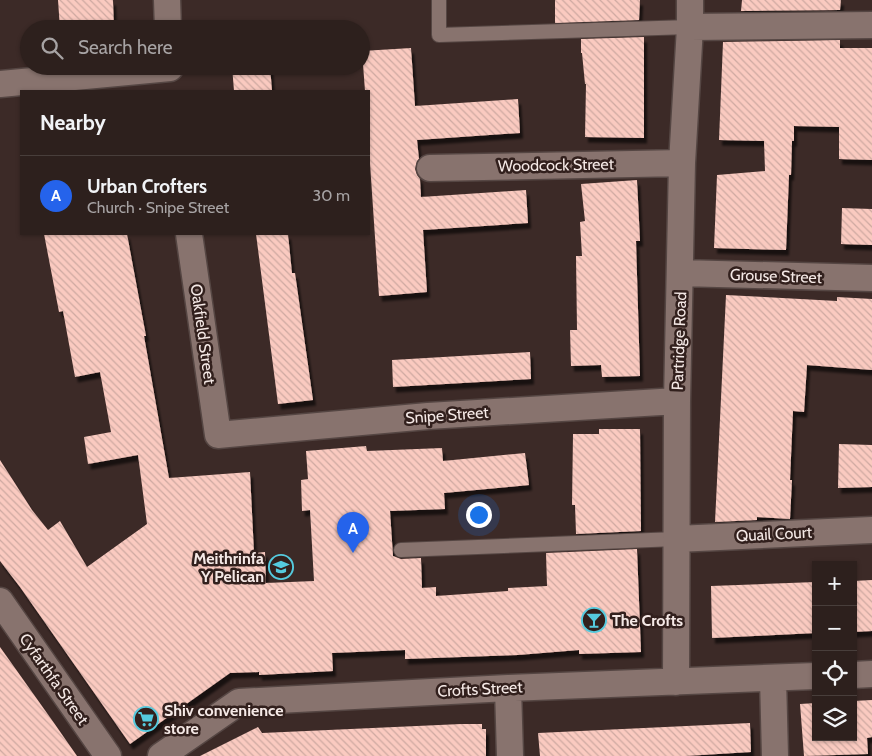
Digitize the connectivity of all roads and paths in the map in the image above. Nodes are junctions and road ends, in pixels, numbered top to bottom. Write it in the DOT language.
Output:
graph roads {
  1 [pos="167,0"];
  2 [pos="439,0"];
  3 [pos="690,0"];
  4 [pos="168,20"];
  5 [pos="872,25"];
  6 [pos="690,27"];
  7 [pos="171,75"];
  8 [pos="0,84"];
  9 [pos="682,163"];
  10 [pos="430,168"];
  11 [pos="189,235"];
  12 [pos="681,273"];
  13 [pos="872,278"];
  14 [pos="677,401"];
  15 [pos="218,435"];
  16 [pos="872,530"];
  17 [pos="676,539"];
  18 [pos="401,550"];
  19 [pos="0,601"];
  20 [pos="872,674"];
  21 [pos="857,675"];
  22 [pos="812,676"];
  23 [pos="772,678"];
  24 [pos="676,682"];
  25 [pos="508,688"];
  26 [pos="108,756"];
  27 [pos="160,756"];
  28 [pos="510,756"];
  29 [pos="775,756"];
  1 -- 4 [label="street"];
  2 -- 6 [label="lane"];
  3 -- 6 [label="street, Partridge Road"];
  5 -- 6 [label="street"];
  6 -- 9 [label="street, Partridge Road"];
  7 -- 8 [label="street"];
  9 -- 10 [label="street, Woodcock Street"];
  9 -- 12 [label="street, Partridge Road"];
  11 -- 15 [label="street, Oakfield Street"];
  12 -- 13 [label="street, Grouse Street"];
  12 -- 14 [label="street, Partridge Road"];
  14 -- 15 [label="street, Snipe Street"];
  14 -- 17 [label="street, Partridge Road"];
  16 -- 17 [label="street, Quail Court"];
  17 -- 18 [label="lane"];
  17 -- 24 [label="street, Partridge Road"];
  19 -- 26 [label="street, Cyfarthfa Street"];
  20 -- 21 [label="street"];
  22 -- 23 [label="street, Crofts Street"];
  23 -- 24 [label="street, Crofts Street"];
  23 -- 29 [label="street"];
  24 -- 25 [label="street, Crofts Street"];
  25 -- 27 [label="street, Crofts Street"];
  25 -- 28 [label="street"];
}
